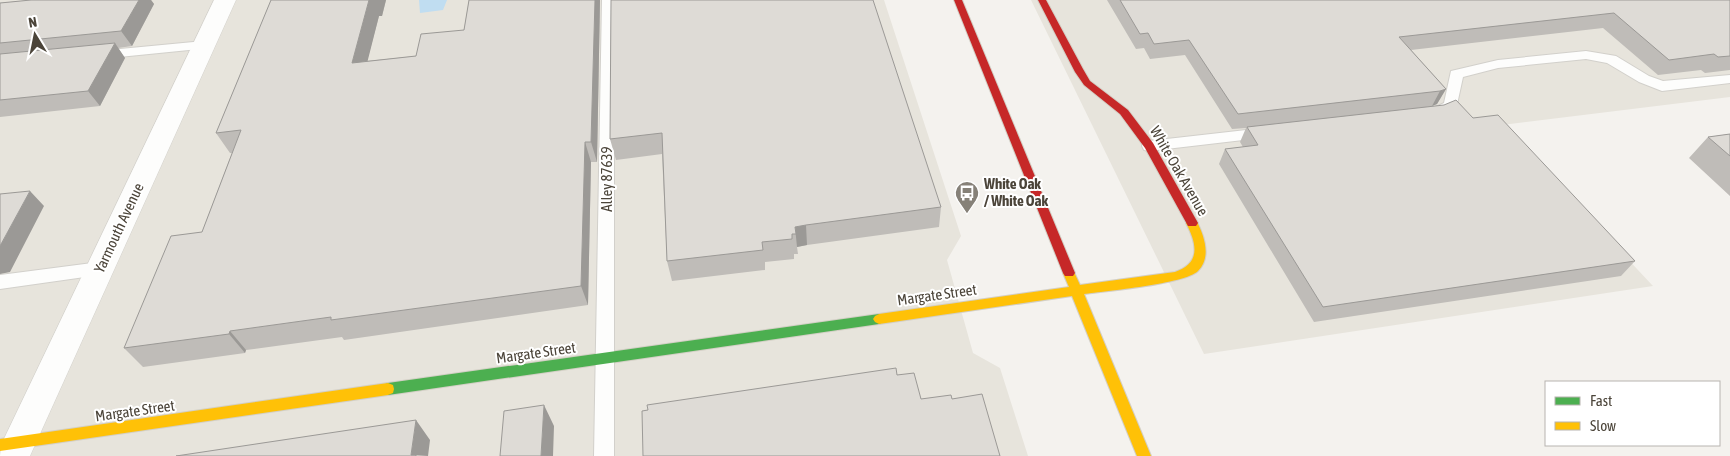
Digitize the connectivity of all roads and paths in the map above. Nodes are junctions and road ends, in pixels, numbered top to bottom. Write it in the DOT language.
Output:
graph roads {
  1 [pos="225,0"];
  2 [pos="608,0"];
  3 [pos="958,0"];
  4 [pos="1042,0"];
  5 [pos="204,45"];
  6 [pos="88,56"];
  7 [pos="1730,79"];
  8 [pos="1417,115"];
  9 [pos="1278,131"];
  10 [pos="1149,146"];
  11 [pos="100,269"];
  12 [pos="0,282"];
  13 [pos="1076,290"];
  14 [pos="606,358"];
  15 [pos="11,448"];
  16 [pos="604,456"];
  17 [pos="1144,456"];
  1 -- 5 [label="street, Yarmouth Avenue"];
  2 -- 14 [label="lane, Alley 87639"];
  3 -- 13 [label="street"];
  4 -- 10 [label="street, White Oak Avenue"];
  5 -- 6 [label="lane"];
  5 -- 11 [label="street, Yarmouth Avenue"];
  7 -- 8 [label="lane"];
  9 -- 10 [label="lane"];
  10 -- 13 [label="street, White Oak Avenue"];
  11 -- 12 [label="lane"];
  11 -- 15 [label="street, Yarmouth Avenue"];
  13 -- 14 [label="street, Margate Street"];
  13 -- 17 [label="street"];
  14 -- 15 [label="street, Margate Street"];
  14 -- 16 [label="lane, Alley 87639"];
}
